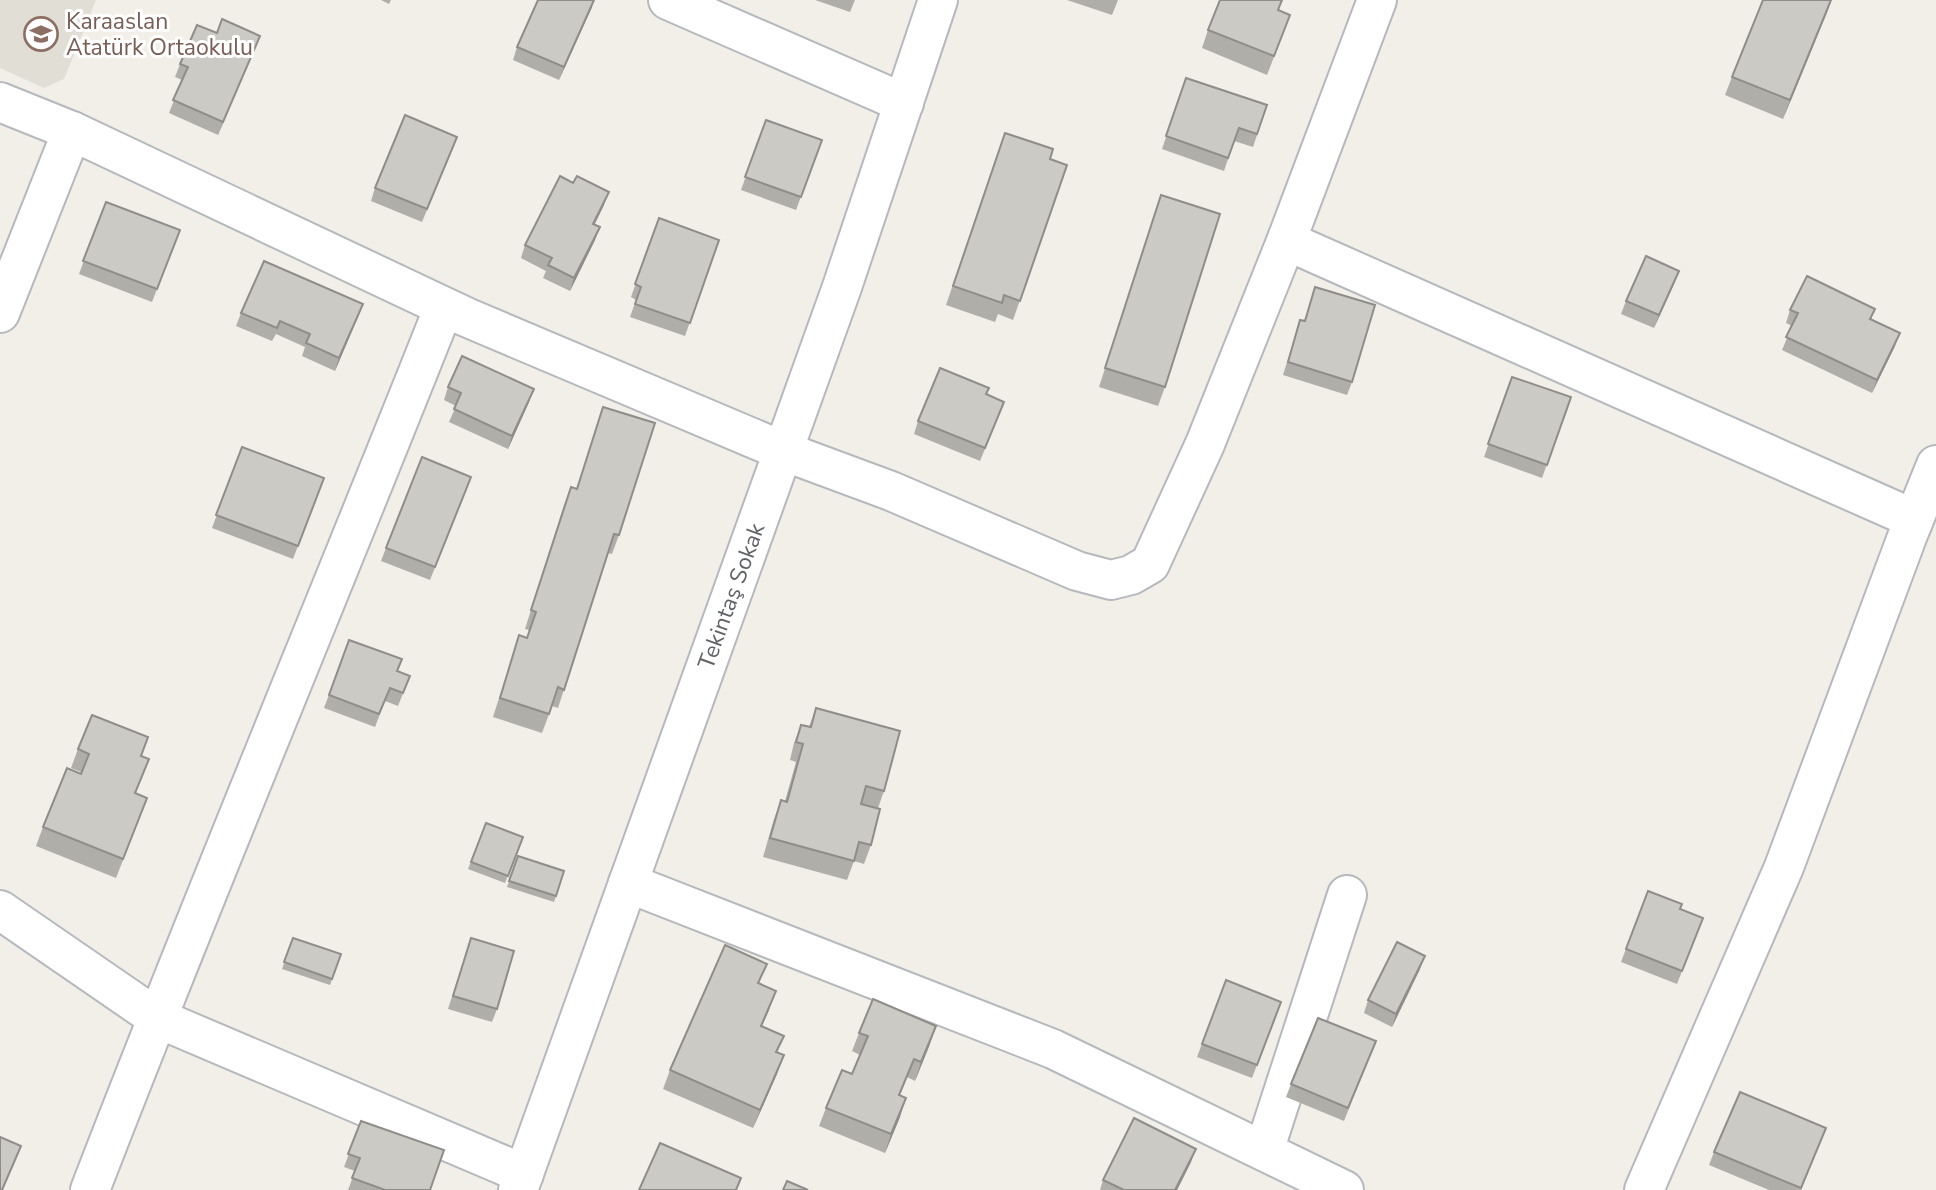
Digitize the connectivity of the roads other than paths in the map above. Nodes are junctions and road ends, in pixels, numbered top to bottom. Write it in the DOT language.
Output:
graph roads {
  1 [pos="668,0"];
  2 [pos="938,0"];
  3 [pos="1377,0"];
  4 [pos="0,102"];
  5 [pos="904,103"];
  6 [pos="72,131"];
  7 [pos="1287,239"];
  8 [pos="444,307"];
  9 [pos="0,313"];
  10 [pos="783,451"];
  11 [pos="1936,465"];
  12 [pos="1914,519"];
  13 [pos="628,883"];
  14 [pos="1347,895"];
  15 [pos="0,910"];
  16 [pos="157,1018"];
  17 [pos="1264,1151"];
  18 [pos="521,1182"];
  19 [pos="90,1190"];
  20 [pos="1344,1190"];
  21 [pos="1644,1190"];
  1 -- 5 [label="street"];
  2 -- 5 [label="street, Tekintaş Sokak"];
  3 -- 7 [label="street"];
  4 -- 6 [label="street"];
  5 -- 10 [label="street, Tekintaş Sokak"];
  6 -- 8 [label="street"];
  6 -- 9 [label="street"];
  7 -- 10 [label="street"];
  7 -- 12 [label="street"];
  8 -- 10 [label="street"];
  8 -- 16 [label="street"];
  10 -- 13 [label="street, Tekintaş Sokak"];
  11 -- 12 [label="street"];
  12 -- 21 [label="street"];
  13 -- 17 [label="street"];
  13 -- 18 [label="street, Tekintaş Sokak"];
  14 -- 17 [label="street"];
  15 -- 16 [label="street"];
  16 -- 18 [label="street"];
  16 -- 19 [label="street"];
  17 -- 20 [label="street"];
}
